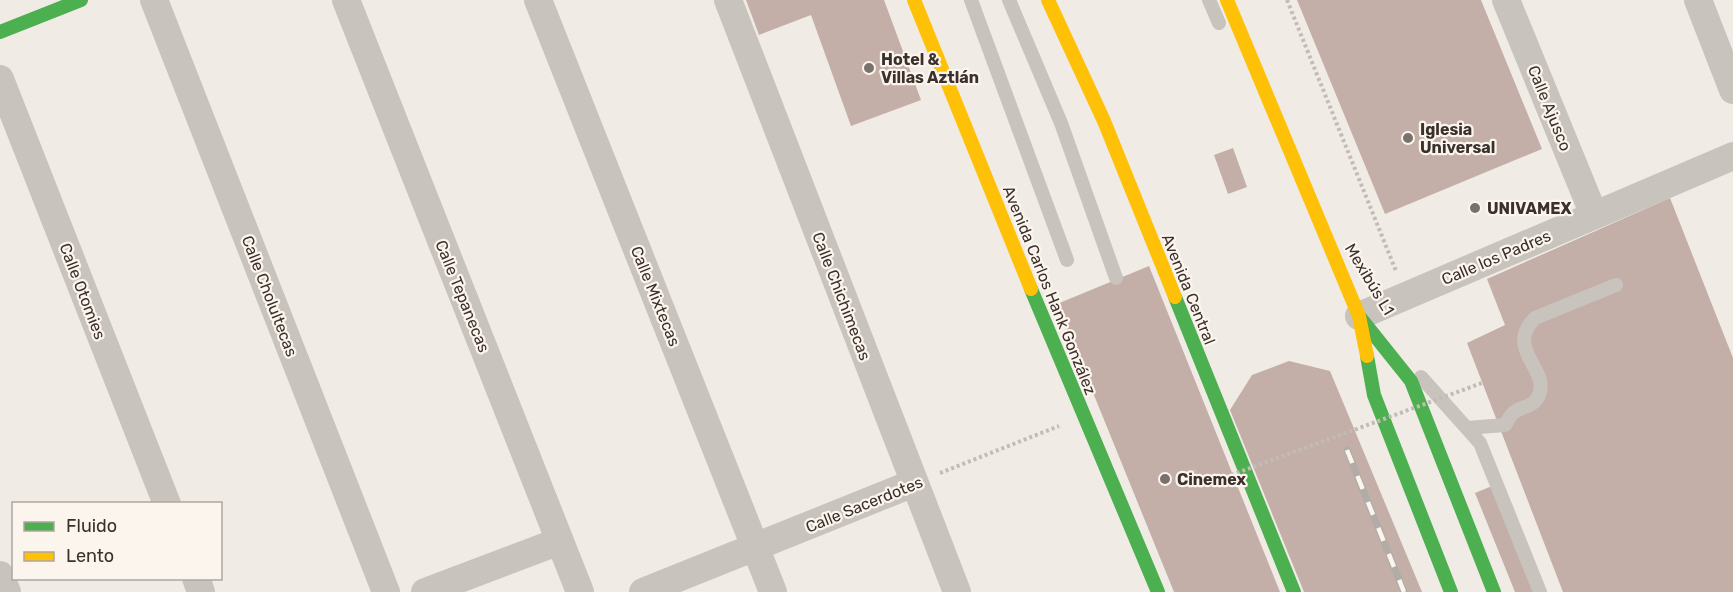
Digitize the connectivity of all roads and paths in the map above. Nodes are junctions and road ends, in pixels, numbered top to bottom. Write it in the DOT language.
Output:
graph roads {
  1 [pos="81,0"];
  2 [pos="154,0"];
  3 [pos="346,0"];
  4 [pos="538,0"];
  5 [pos="728,0"];
  6 [pos="914,0"];
  7 [pos="971,0"];
  8 [pos="1009,0"];
  9 [pos="1048,0"];
  10 [pos="1209,0"];
  11 [pos="1227,0"];
  12 [pos="1287,0"];
  13 [pos="1506,0"];
  14 [pos="1698,0"];
  15 [pos="0,32"];
  16 [pos="1228,41"];
  17 [pos="1237,61"];
  18 [pos="0,79"];
  19 [pos="1733,90"];
  20 [pos="1733,156"];
  21 [pos="1594,215"];
  22 [pos="1326,237"];
  23 [pos="1067,260"];
  24 [pos="1116,278"];
  25 [pos="1400,280"];
  26 [pos="1616,285"];
  27 [pos="1363,314"];
  28 [pos="1482,382"];
  29 [pos="1084,416"];
  30 [pos="1467,428"];
  31 [pos="1194,469"];
  32 [pos="1231,475"];
  33 [pos="914,483"];
  34 [pos="1200,487"];
  35 [pos="166,502"];
  36 [pos="560,541"];
  37 [pos="756,548"];
  38 [pos="0,575"];
  39 [pos="7,592"];
  40 [pos="386,592"];
  41 [pos="425,592"];
  42 [pos="580,592"];
  43 [pos="643,592"];
  44 [pos="773,592"];
  45 [pos="957,592"];
  46 [pos="1158,592"];
  47 [pos="1294,592"];
  48 [pos="1451,592"];
  49 [pos="1494,592"];
  50 [pos="1540,592"];
  1 -- 15 [label="main road"];
  2 -- 40 [label="street, Calle Cholultecas"];
  3 -- 36 [label="street, Calle Tepanecas"];
  4 -- 37 [label="street, Calle Mixtecas"];
  5 -- 33 [label="street, Calle Chichimecas"];
  6 -- 29 [label="main road, Avenida Carlos Hank González"];
  7 -- 23 [label="lane"];
  8 -- 24 [label="lane"];
  9 -- 47 [label="main road, Avenida Central"];
  10 -- 16 [label="lane"];
  11 -- 22 [label="main road"];
  12 -- 25 [label="path"];
  13 -- 21 [label="street, Calle Ajusco"];
  14 -- 19 [label="street"];
  17 -- 22 [label="lane, Mexibús L1"];
  18 -- 35 [label="street, Calle Otomies"];
  20 -- 21 [label="street, Calle los Padres"];
  21 -- 27 [label="street, Calle los Padres"];
  22 -- 27 [label="main road"];
  26 -- 30 [label="lane"];
  27 -- 30 [label="lane, Mexibús L1"];
  27 -- 48 [label="main road"];
  27 -- 49 [label="main road"];
  28 -- 32 [label="path, bridge"];
  29 -- 33 [label="path, Calle Sacerdotes"];
  29 -- 46 [label="main road, Avenida Carlos Hank González"];
  30 -- 50 [label="lane, Mexibús L1"];
  31 -- 34 [label="path"];
  33 -- 37 [label="street, Calle Sacerdotes"];
  33 -- 45 [label="street, Calle Chichimecas"];
  36 -- 41 [label="street"];
  36 -- 42 [label="street, Calle Tepanecas"];
  37 -- 43 [label="street, Calle Sacerdotes"];
  37 -- 44 [label="street, Calle Mixtecas"];
  38 -- 39 [label="street"];
}
